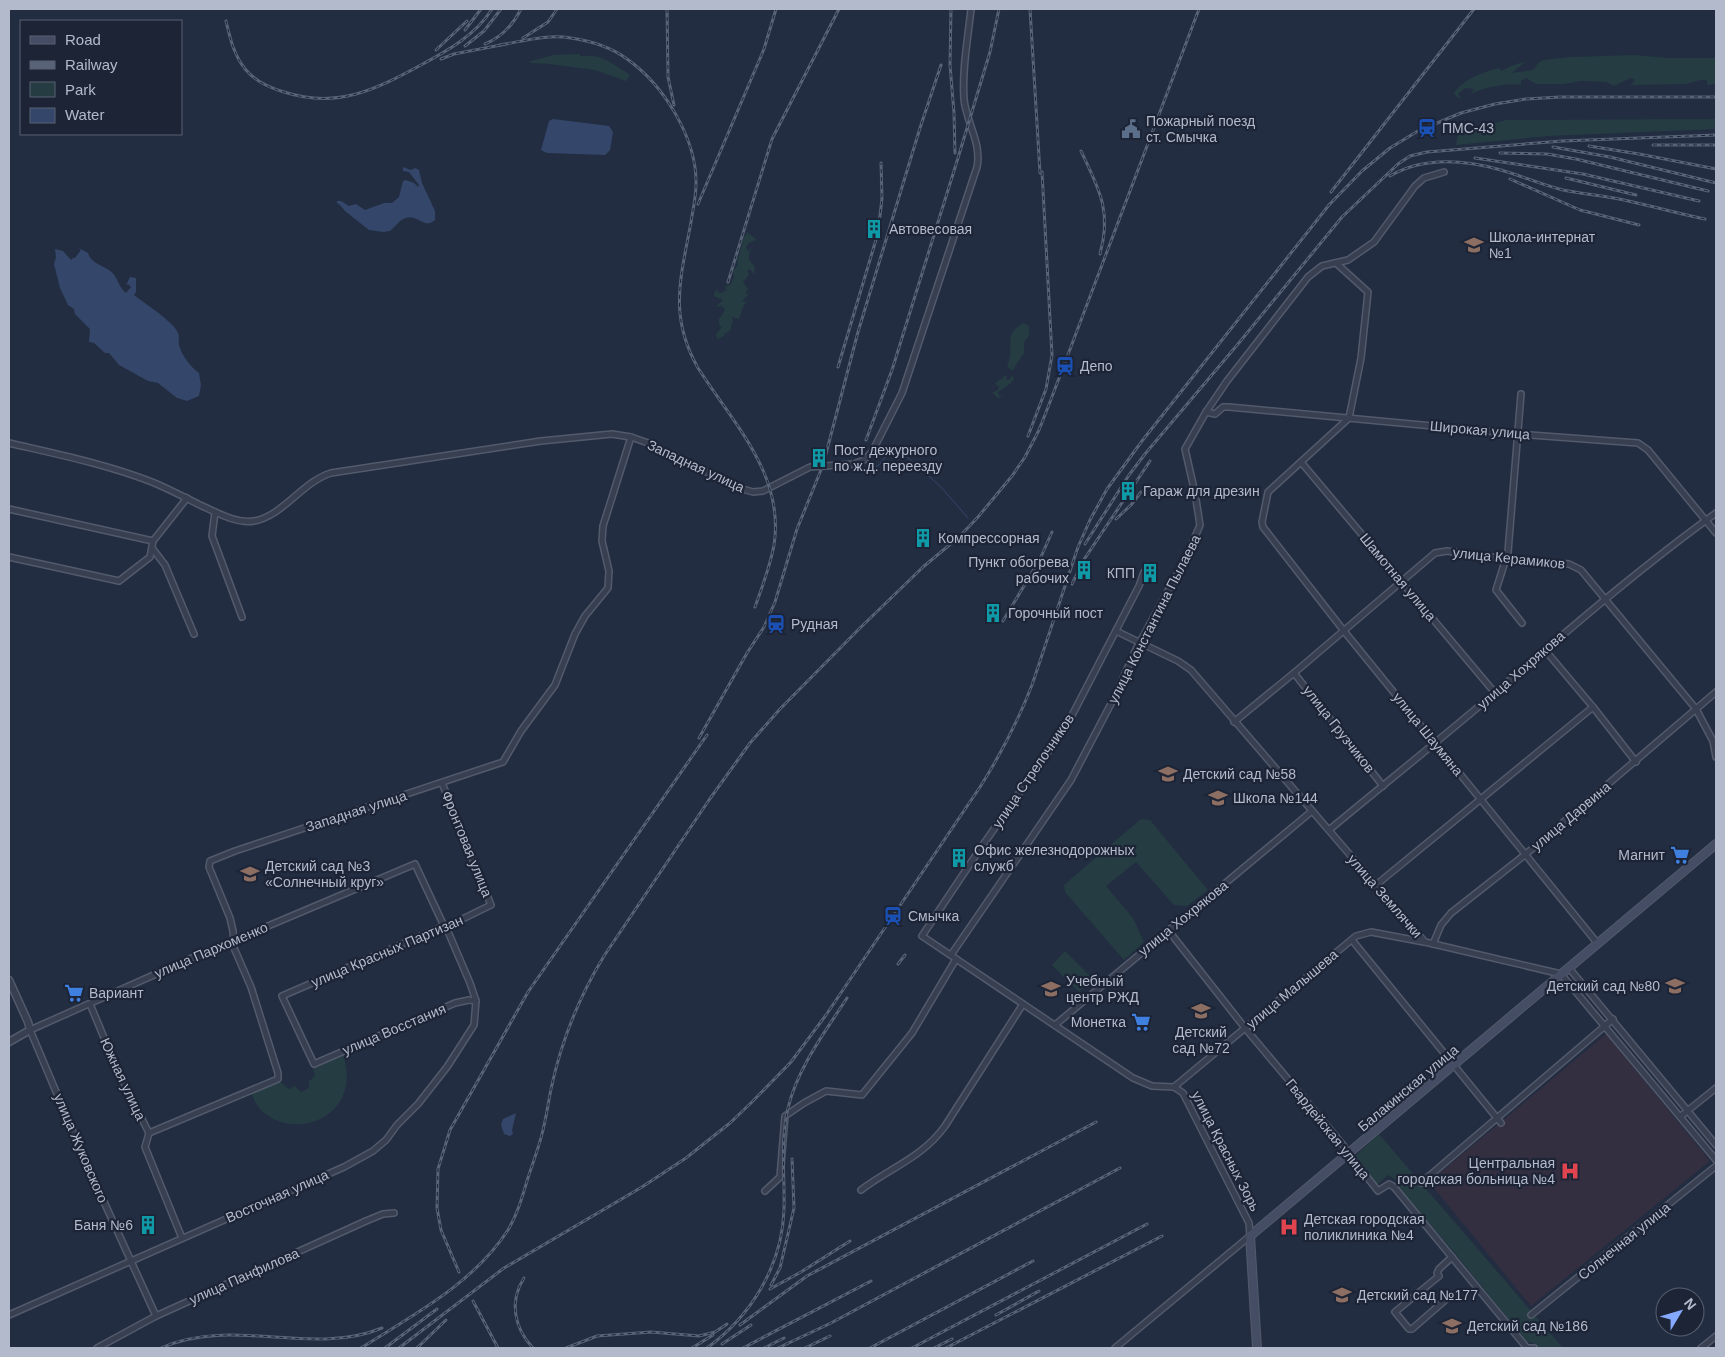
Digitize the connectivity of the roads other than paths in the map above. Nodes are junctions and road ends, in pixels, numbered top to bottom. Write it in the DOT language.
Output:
graph roads {
  1 [pos="971,9"];
  2 [pos="1444,172"];
  3 [pos="1336,264"];
  4 [pos="1521,394"];
  5 [pos="1206,412"];
  6 [pos="1349,418"];
  7 [pos="1518,434"];
  8 [pos="631,437"];
  9 [pos="9,443"];
  10 [pos="1301,462"];
  11 [pos="187,498"];
  12 [pos="9,509"];
  13 [pos="215,512"];
  14 [pos="1716,513"];
  15 [pos="1705,521"];
  16 [pos="1716,533"];
  17 [pos="153,541"];
  18 [pos="152,548"];
  19 [pos="9,557"];
  20 [pos="1506,559"];
  21 [pos="1144,572"];
  22 [pos="1402,582"];
  23 [pos="1606,599"];
  24 [pos="242,617"];
  25 [pos="1522,623"];
  26 [pos="1116,631"];
  27 [pos="1344,631"];
  28 [pos="194,634"];
  29 [pos="1139,643"];
  30 [pos="1545,650"];
  31 [pos="1294,673"];
  32 [pos="1716,692"];
  33 [pos="1496,693"];
  34 [pos="1593,707"];
  35 [pos="1696,709"];
  36 [pos="1234,722"];
  37 [pos="1436,743"];
  38 [pos="1716,757"];
  39 [pos="1636,762"];
  40 [pos="442,783"];
  41 [pos="1383,786"];
  42 [pos="1481,798"];
  43 [pos="1312,811"];
  44 [pos="1329,830"];
  45 [pos="1716,844"];
  46 [pos="1526,854"];
  47 [pos="1376,885"];
  48 [pos="491,905"];
  49 [pos="445,926"];
  50 [pos="1168,930"];
  51 [pos="922,936"];
  52 [pos="232,940"];
  53 [pos="1352,940"];
  54 [pos="1425,942"];
  55 [pos="1433,944"];
  56 [pos="1598,944"];
  57 [pos="954,957"];
  58 [pos="1569,968"];
  59 [pos="1561,974"];
  60 [pos="9,980"];
  61 [pos="476,1001"];
  62 [pos="90,1004"];
  63 [pos="1023,1004"];
  64 [pos="1613,1019"];
  65 [pos="1055,1025"];
  66 [pos="1605,1026"];
  67 [pos="1245,1028"];
  68 [pos="30,1030"];
  69 [pos="9,1042"];
  70 [pos="314,1064"];
  71 [pos="1454,1066"];
  72 [pos="1174,1087"];
  73 [pos="1716,1088"];
  74 [pos="1688,1111"];
  75 [pos="1680,1116"];
  76 [pos="1499,1121"];
  77 [pos="149,1134"];
  78 [pos="1716,1145"];
  79 [pos="1348,1153"];
  80 [pos="1716,1160"];
  81 [pos="1716,1166"];
  82 [pos="1421,1183"];
  83 [pos="861,1190"];
  84 [pos="765,1191"];
  85 [pos="394,1213"];
  86 [pos="1250,1236"];
  87 [pos="182,1238"];
  88 [pos="1452,1257"];
  89 [pos="131,1262"];
  90 [pos="1451,1295"];
  91 [pos="9,1315"];
  92 [pos="1531,1315"];
  93 [pos="156,1316"];
  94 [pos="1716,1336"];
  95 [pos="97,1348"];
  96 [pos="1115,1348"];
  97 [pos="1256,1348"];
  98 [pos="1534,1348"];
  99 [pos="1701,1348"];
  1 -- 8 [label="street, Западная улица"];
  2 -- 3 [label="street, улица Константина Пылаева"];
  3 -- 5 [label="street, улица Константина Пылаева"];
  3 -- 6 [label="street"];
  4 -- 7 [label="street"];
  5 -- 6 [label="street, Широкая улица"];
  5 -- 29 [label="street, улица Константина Пылаева"];
  6 -- 7 [label="street, Широкая улица"];
  6 -- 10 [label="street"];
  7 -- 15 [label="street, Широкая улица"];
  7 -- 20 [label="street"];
  8 -- 13 [label="street, Западная улица"];
  8 -- 40 [label="street, Западная улица"];
  9 -- 11 [label="street, Западная улица"];
  10 -- 22 [label="street, Шамотная улица"];
  10 -- 27 [label="street, улица Шаумяна"];
  11 -- 13 [label="street, Западная улица"];
  11 -- 17 [label="street"];
  12 -- 17 [label="street"];
  13 -- 24 [label="street"];
  14 -- 15 [label="street, улица Хохрякова"];
  15 -- 16 [label="street, Широкая улица"];
  15 -- 23 [label="street, улица Хохрякова"];
  17 -- 18 [label="street"];
  18 -- 19 [label="street"];
  18 -- 28 [label="street"];
  20 -- 22 [label="street, улица Керамиков"];
  20 -- 23 [label="street, улица Керамиков"];
  20 -- 25 [label="street"];
  21 -- 26 [label="street, улица Стрелочников"];
  22 -- 27 [label="street, улица Керамиков"];
  22 -- 33 [label="street, Шамотная улица"];
  23 -- 30 [label="street, улица Хохрякова"];
  23 -- 35 [label="street, улица Керамиков"];
  26 -- 29 [label="street, улица Землячки"];
  26 -- 51 [label="street, улица Стрелочников"];
  27 -- 31 [label="street, улица Керамиков"];
  27 -- 37 [label="street, улица Шаумяна"];
  29 -- 36 [label="street, улица Землячки"];
  29 -- 57 [label="street, улица Константина Пылаева"];
  30 -- 33 [label="street, улица Хохрякова"];
  30 -- 34 [label="street"];
  31 -- 36 [label="street, улица Керамиков"];
  31 -- 41 [label="street, улица Грузчиков"];
  32 -- 35 [label="street, улица Дарвина"];
  33 -- 37 [label="street, улица Хохрякова"];
  34 -- 39 [label="street"];
  34 -- 42 [label="street"];
  35 -- 38 [label="street, улица Керамиков"];
  35 -- 39 [label="street, улица Дарвина"];
  36 -- 43 [label="street, улица Землячки"];
  37 -- 41 [label="street, улица Хохрякова"];
  37 -- 42 [label="street, улица Шаумяна"];
  39 -- 46 [label="street, улица Дарвина"];
  40 -- 48 [label="street, Фронтовая улица"];
  40 -- 52 [label="street, Западная улица"];
  41 -- 44 [label="street, улица Хохрякова"];
  42 -- 46 [label="street, улица Шаумяна"];
  42 -- 47 [label="street"];
  43 -- 44 [label="street, улица Землячки"];
  43 -- 50 [label="street, улица Хохрякова"];
  44 -- 47 [label="street, улица Землячки"];
  45 -- 56 [label="main road, Балакинская улица"];
  46 -- 55 [label="street, улица Дарвина"];
  46 -- 56 [label="street, улица Шаумяна"];
  47 -- 54 [label="street, улица Землячки"];
  48 -- 49 [label="street, улица Красных Партизан"];
  49 -- 52 [label="street, улица Пархоменко"];
  49 -- 61 [label="street"];
  49 -- 70 [label="street, улица Красных Партизан"];
  50 -- 65 [label="street, улица Хохрякова"];
  50 -- 67 [label="street, Гвардейская улица"];
  51 -- 57 [label="street, улица Красных Зорь"];
  52 -- 62 [label="street, улица Пархоменко"];
  52 -- 77 [label="street"];
  53 -- 54 [label="street, улица Малышева"];
  53 -- 67 [label="street, улица Малышева"];
  53 -- 71 [label="street"];
  54 -- 55 [label="street, улица Землячки"];
  55 -- 59 [label="street, улица Землячки"];
  56 -- 58 [label="main road, Балакинская улица"];
  57 -- 63 [label="street, улица Красных Зорь"];
  57 -- 84 [label="street, улица Константина Пылаева"];
  58 -- 59 [label="main road, Балакинская улица"];
  58 -- 64 [label="street"];
  59 -- 66 [label="street"];
  59 -- 71 [label="main road, Балакинская улица"];
  60 -- 68 [label="street, улица Жуковского"];
  61 -- 70 [label="street, улица Восстания"];
  61 -- 87 [label="street, Восточная улица"];
  62 -- 68 [label="street, улица Пархоменко"];
  62 -- 77 [label="street, Южная улица"];
  63 -- 65 [label="street, улица Красных Зорь"];
  63 -- 83 [label="street"];
  64 -- 66 [label="street"];
  64 -- 74 [label="street"];
  65 -- 72 [label="street, улица Красных Зорь"];
  66 -- 75 [label="street"];
  66 -- 76 [label="street"];
  67 -- 72 [label="street, улица Малышева"];
  67 -- 79 [label="street, Гвардейская улица"];
  68 -- 69 [label="street, улица Пархоменко"];
  68 -- 89 [label="street, улица Жуковского"];
  71 -- 76 [label="street"];
  71 -- 79 [label="main road, Балакинская улица"];
  72 -- 86 [label="street, улица Красных Зорь"];
  73 -- 74 [label="street"];
  74 -- 75 [label="street"];
  74 -- 78 [label="street"];
  75 -- 80 [label="street"];
  76 -- 82 [label="street"];
  77 -- 87 [label="street, Южная улица"];
  79 -- 86 [label="main road, Балакинская улица"];
  79 -- 88 [label="street, Гвардейская улица"];
  81 -- 92 [label="street, Солнечная улица"];
  85 -- 93 [label="street, улица Панфилова"];
  86 -- 96 [label="street, Балакинская улица"];
  86 -- 97 [label="main road, улица Красных Зорь"];
  87 -- 89 [label="street, Восточная улица"];
  88 -- 90 [label="street"];
  88 -- 98 [label="street, Гвардейская улица"];
  89 -- 91 [label="street, Восточная улица"];
  89 -- 93 [label="street, улица Жуковского"];
  93 -- 95 [label="street, улица Панфилова"];
  94 -- 99 [label="street"];
}
